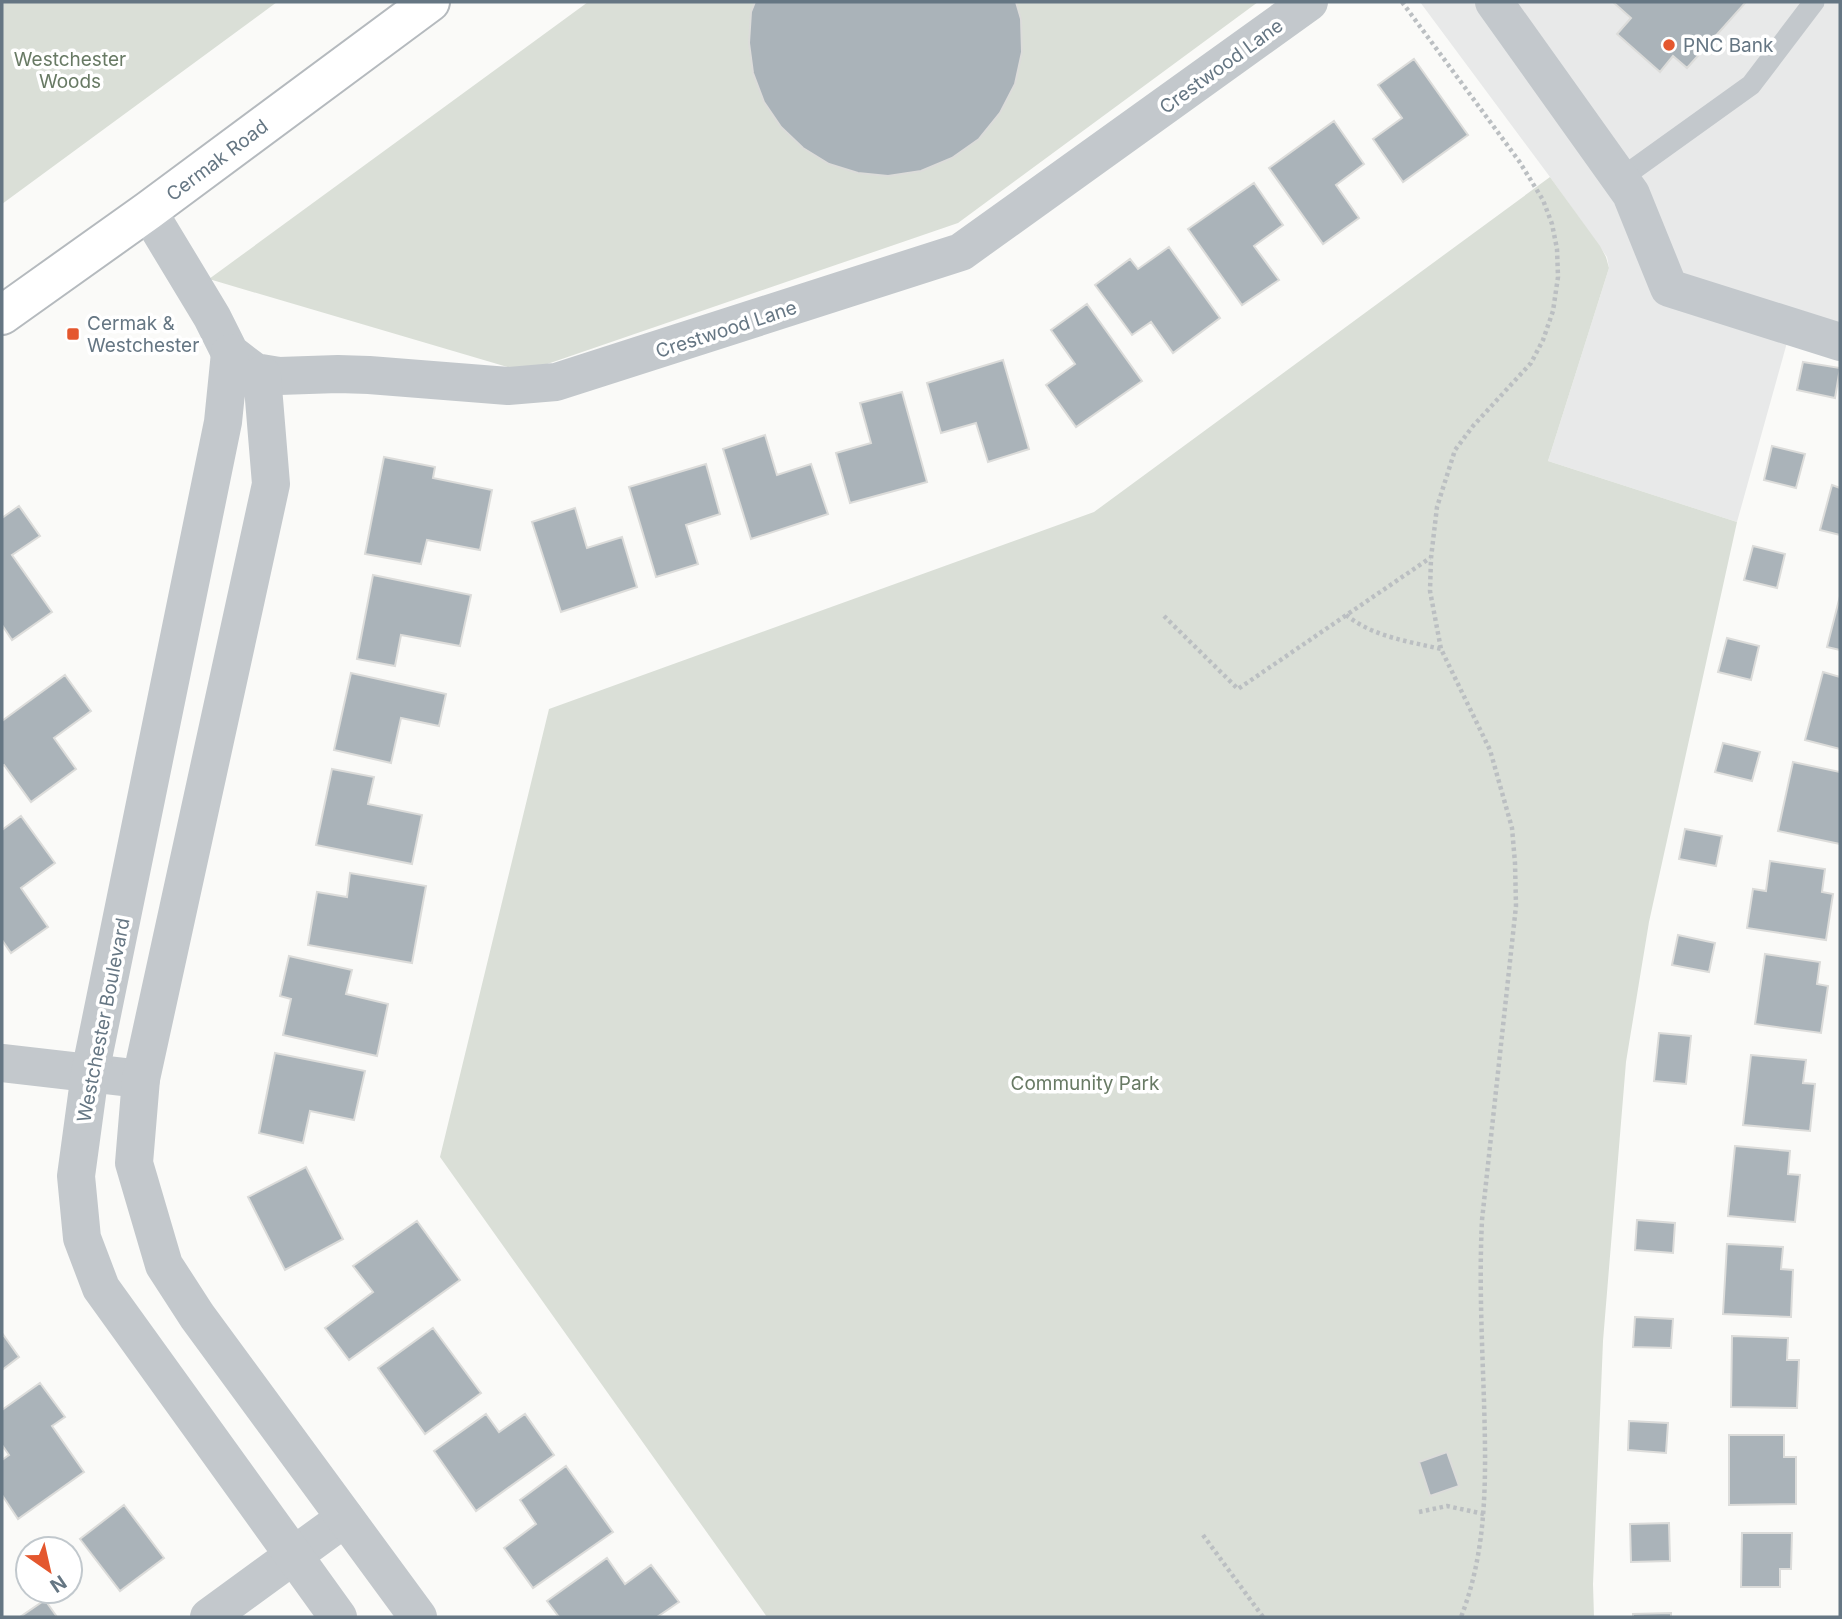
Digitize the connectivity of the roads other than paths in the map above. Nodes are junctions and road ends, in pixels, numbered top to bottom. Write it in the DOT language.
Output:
graph roads {
  1 [pos="430,2"];
  2 [pos="1309,2"];
  3 [pos="1494,2"];
  4 [pos="1814,2"];
  5 [pos="1620,179"];
  6 [pos="148,211"];
  7 [pos="2,315"];
  8 [pos="1840,342"];
  9 [pos="230,353"];
  10 [pos="262,375"];
  11 [pos="2,1063"];
  12 [pos="90,1073"];
  13 [pos="141,1079"];
  14 [pos="345,1518"];
  15 [pos="293,1556"];
  16 [pos="209,1617"];
  17 [pos="338,1617"];
  18 [pos="418,1617"];
  1 -- 6 [label="main road, Cermak Road"];
  2 -- 10 [label="street, Crestwood Lane"];
  3 -- 5 [label="street"];
  4 -- 5 [label="lane"];
  5 -- 8 [label="street"];
  6 -- 7 [label="main road, Cermak Road"];
  6 -- 9 [label="street"];
  9 -- 10 [label="street"];
  9 -- 12 [label="street, Westchester Boulevard"];
  10 -- 13 [label="street"];
  11 -- 12 [label="street"];
  12 -- 13 [label="street"];
  12 -- 15 [label="street, Westchester Boulevard"];
  13 -- 14 [label="street"];
  14 -- 15 [label="street"];
  14 -- 18 [label="street"];
  15 -- 16 [label="street"];
  15 -- 17 [label="street, Westchester Boulevard"];
}
